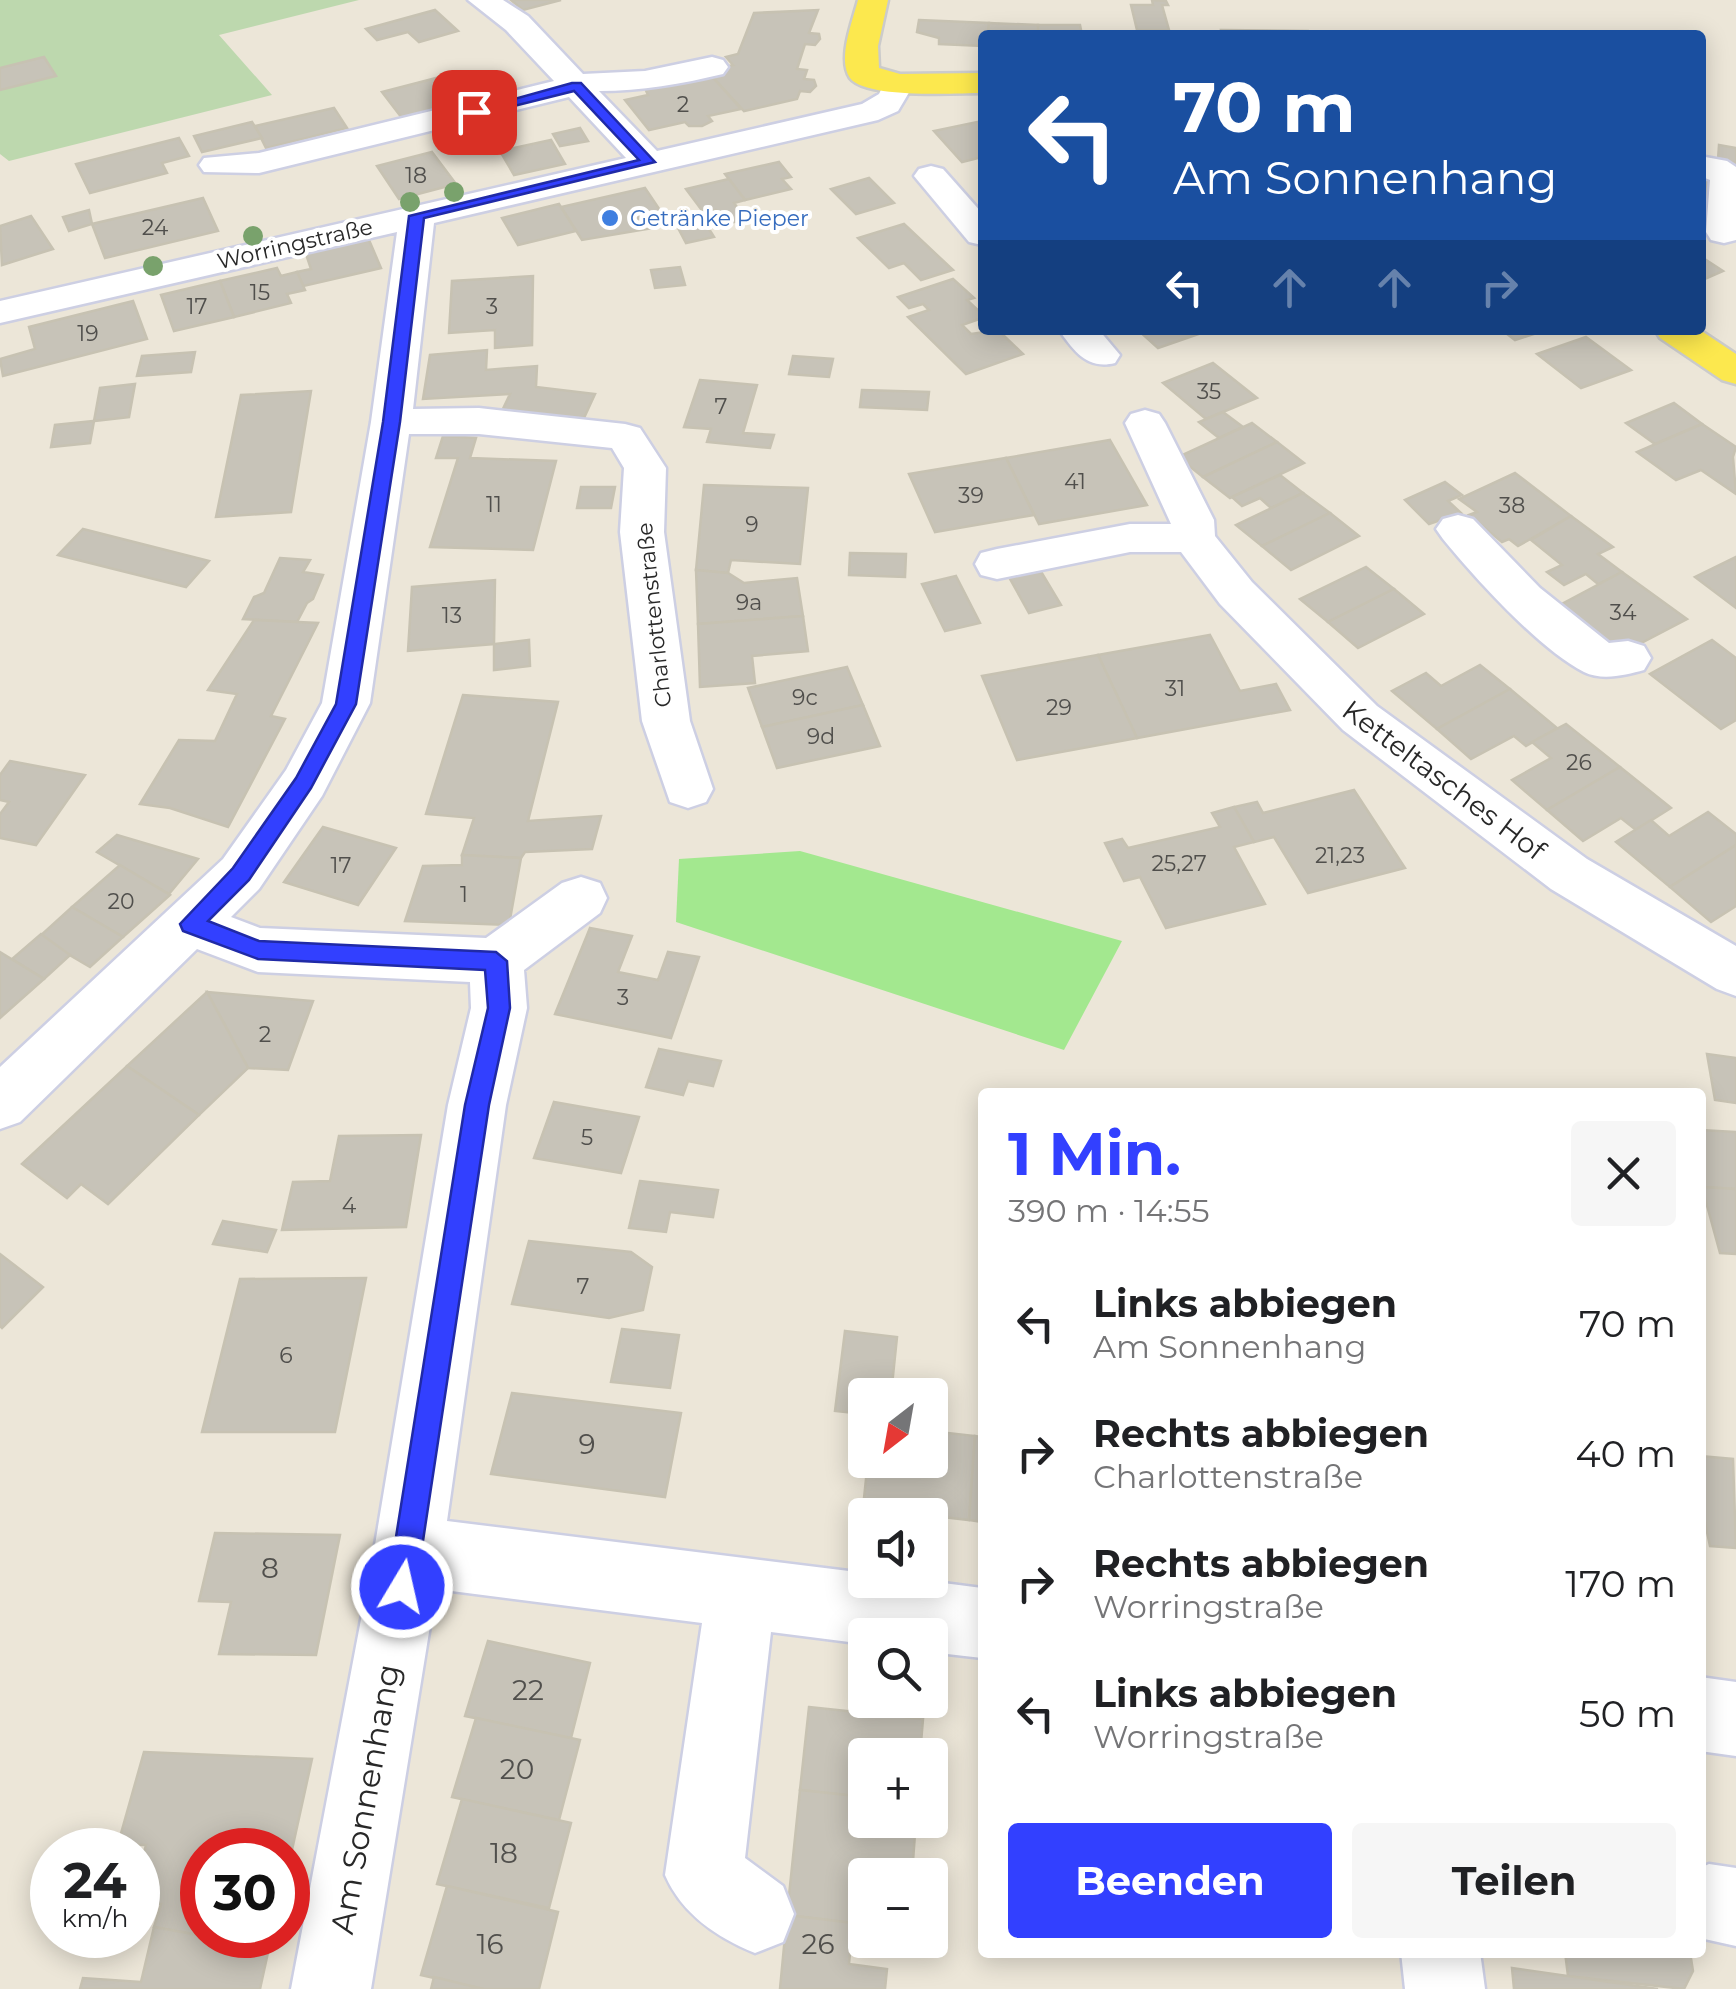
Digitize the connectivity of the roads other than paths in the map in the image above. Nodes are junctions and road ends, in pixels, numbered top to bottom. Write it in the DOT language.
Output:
graph roads {
  1 [pos="483,0"];
  2 [pos="873,0"];
  3 [pos="550,59"];
  4 [pos="712,67"];
  5 [pos="516,68"];
  6 [pos="978,83"];
  7 [pos="898,84"];
  8 [pos="576,86"];
  9 [pos="648,162"];
  10 [pos="216,165"];
  11 [pos="1706,167"];
  12 [pos="931,176"];
  13 [pos="417,216"];
  14 [pos="978,229"];
  15 [pos="1720,232"];
  16 [pos="0,312"];
  17 [pos="1681,335"];
  18 [pos="1736,372"];
  19 [pos="391,422"];
  20 [pos="1145,424"];
  21 [pos="1458,529"];
  22 [pos="1193,538"];
  23 [pos="996,564"];
  24 [pos="1628,658"];
  25 [pos="688,789"];
  26 [pos="581,898"];
  27 [pos="191,924"];
  28 [pos="496,961"];
  29 [pos="1736,972"];
  30 [pos="0,1104"];
  31 [pos="408,1550"];
  32 [pos="742,1593"];
  33 [pos="978,1623"];
  34 [pos="1706,1715"];
  35 [pos="1736,1719"];
  36 [pos="756,1914"];
  37 [pos="1441,1958"];
  38 [pos="331,1989"];
  39 [pos="1445,1989"];
  1 -- 3 [label="street"];
  2 -- 7 [label="main road"];
  3 -- 5 [label="street"];
  3 -- 8 [label="street"];
  4 -- 8 [label="street"];
  6 -- 7 [label="main road"];
  7 -- 9 [label="street, Worringstraße"];
  8 -- 9 [label="street"];
  8 -- 10 [label="street"];
  9 -- 13 [label="street, Worringstraße"];
  11 -- 15 [label="street"];
  12 -- 14 [label="street"];
  13 -- 16 [label="street, Worringstraße"];
  13 -- 19 [label="street"];
  17 -- 18 [label="main road"];
  19 -- 25 [label="street, Charlottenstraße"];
  19 -- 27 [label="street"];
  20 -- 22 [label="street, Ketteltasches Hof"];
  21 -- 24 [label="street"];
  22 -- 23 [label="street"];
  22 -- 29 [label="street, Ketteltasches Hof"];
  26 -- 28 [label="street"];
  27 -- 28 [label="street"];
  27 -- 30 [label="street"];
  28 -- 31 [label="street, Am Sonnenhang"];
  31 -- 32 [label="street"];
  31 -- 38 [label="street, Am Sonnenhang"];
  32 -- 33 [label="street"];
  32 -- 36 [label="street"];
  34 -- 35 [label="street"];
  37 -- 39 [label="street"];
}
